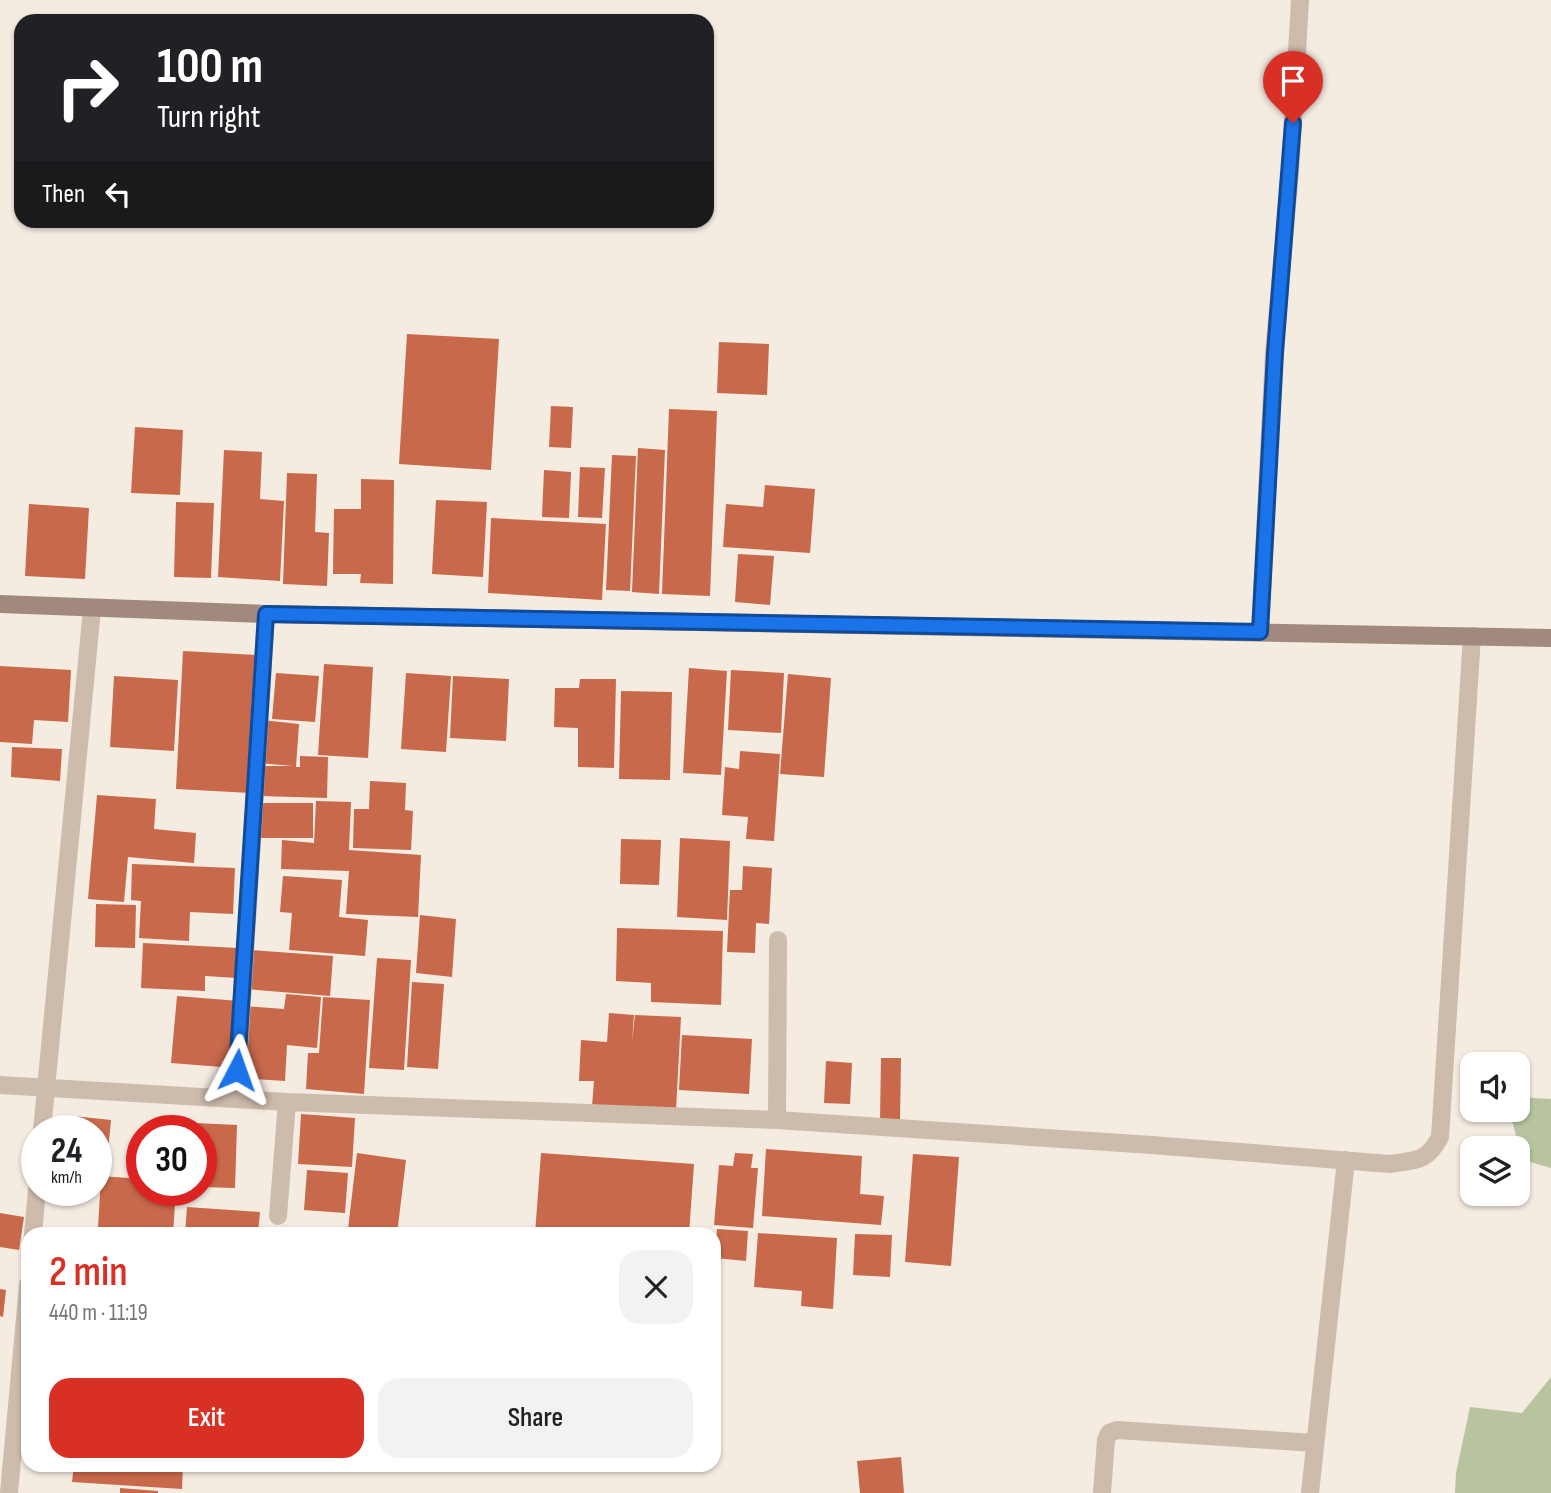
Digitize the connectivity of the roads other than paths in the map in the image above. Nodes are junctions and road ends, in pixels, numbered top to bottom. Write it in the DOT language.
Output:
graph roads {
  1 [pos="1300,0"];
  2 [pos="0,604"];
  3 [pos="92,609"];
  4 [pos="266,614"];
  5 [pos="1260,632"];
  6 [pos="1472,636"];
  7 [pos="1551,638"];
  8 [pos="778,940"];
  9 [pos="0,1084"];
  10 [pos="46,1088"];
  11 [pos="236,1097"];
  12 [pos="287,1102"];
  13 [pos="43,1115"];
  14 [pos="777,1120"];
  15 [pos="1346,1160"];
  16 [pos="36,1206"];
  17 [pos="278,1216"];
  18 [pos="34,1227"];
  19 [pos="21,1362"];
  20 [pos="1314,1443"];
  21 [pos="9,1493"];
  22 [pos="1102,1493"];
  23 [pos="1310,1493"];
  1 -- 5 [label="street"];
  2 -- 3 [label="main road"];
  3 -- 4 [label="main road"];
  3 -- 10 [label="street"];
  4 -- 5 [label="main road"];
  4 -- 11 [label="street"];
  5 -- 6 [label="main road"];
  6 -- 7 [label="main road"];
  6 -- 15 [label="street"];
  8 -- 14 [label="street"];
  9 -- 10 [label="street"];
  10 -- 11 [label="street"];
  10 -- 13 [label="street"];
  11 -- 12 [label="street"];
  12 -- 14 [label="street"];
  12 -- 17 [label="street"];
  14 -- 15 [label="street"];
  15 -- 20 [label="street"];
  16 -- 18 [label="street"];
  19 -- 21 [label="street"];
  20 -- 22 [label="street"];
  20 -- 23 [label="street"];
}
